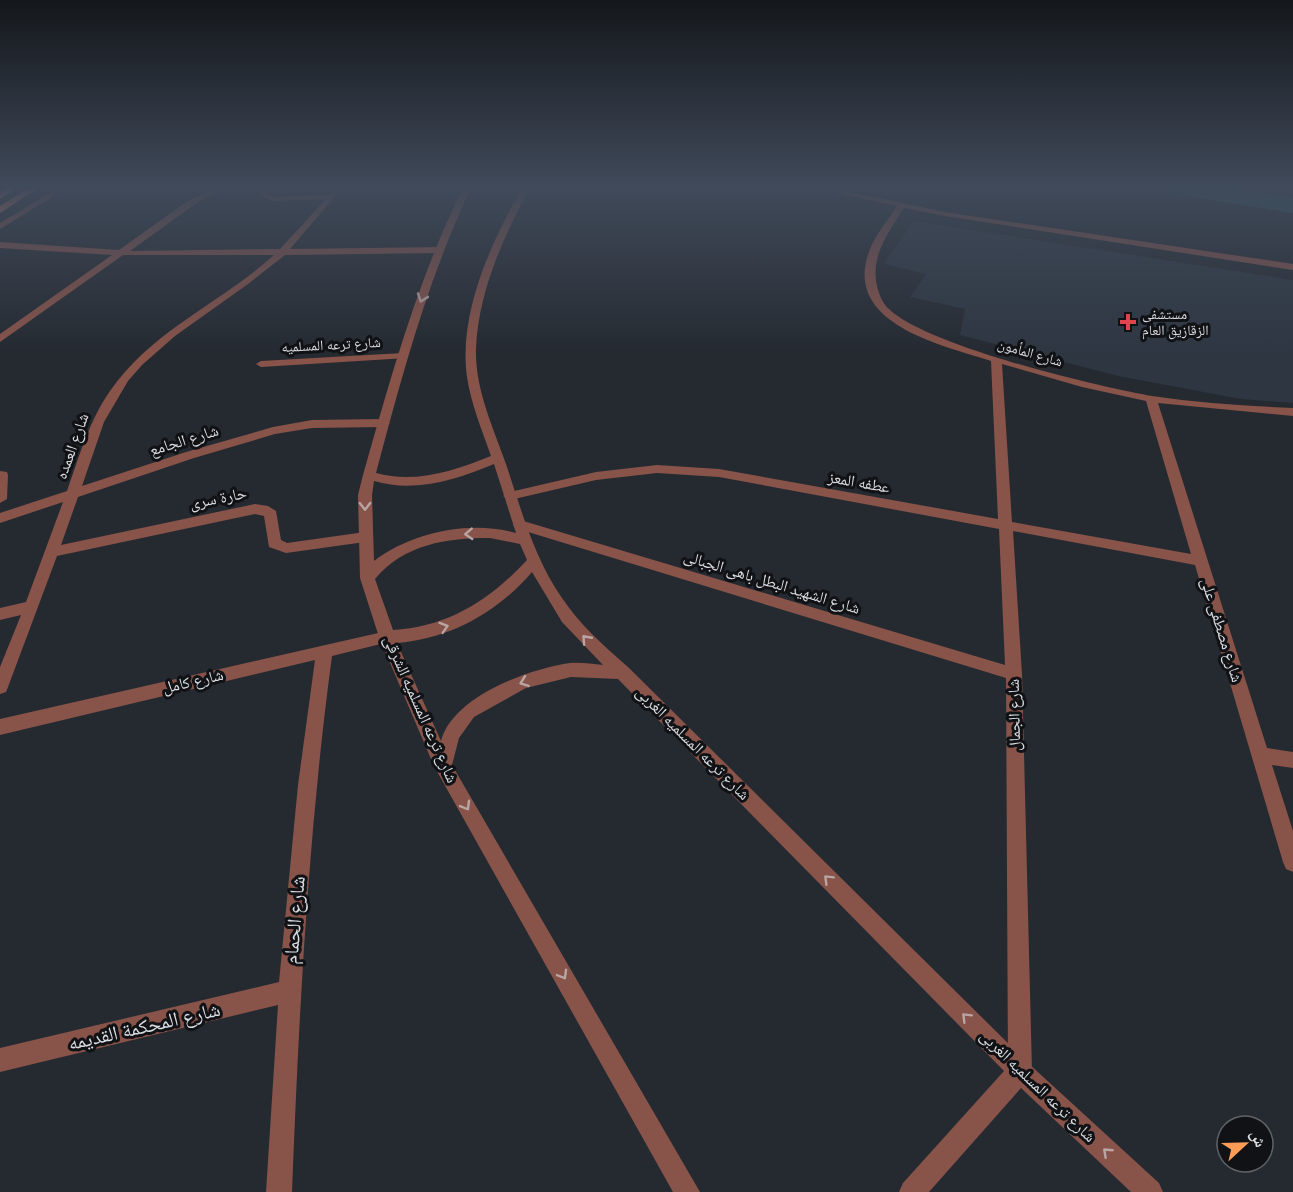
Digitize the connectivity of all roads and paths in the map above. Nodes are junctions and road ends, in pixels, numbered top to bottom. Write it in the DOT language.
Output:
graph roads {
  1 [pos="135,242"];
  2 [pos="293,242"];
  3 [pos="442,242"];
  4 [pos="501,242"];
  5 [pos="879,242"];
  6 [pos="1133,242"];
  7 [pos="0,245"];
  8 [pos="438,250"];
  9 [pos="284,252"];
  10 [pos="117,254"];
  11 [pos="1293,267"];
  12 [pos="0,339"];
  13 [pos="403,356"];
  14 [pos="996,359"];
  15 [pos="261,364"];
  16 [pos="1151,399"];
  17 [pos="1293,412"];
  18 [pos="384,423"];
  19 [pos="498,458"];
  20 [pos="2,475"];
  21 [pos="369,475"];
  22 [pos="73,494"];
  23 [pos="510,496"];
  24 [pos="0,500"];
  25 [pos="0,518"];
  26 [pos="1005,525"];
  27 [pos="523,533"];
  28 [pos="365,537"];
  29 [pos="51,552"];
  30 [pos="534,561"];
  31 [pos="1201,561"];
  32 [pos="367,578"];
  33 [pos="31,606"];
  34 [pos="0,614"];
  35 [pos="387,637"];
  36 [pos="325,650"];
  37 [pos="622,672"];
  38 [pos="1014,674"];
  39 [pos="0,687"];
  40 [pos="0,727"];
  41 [pos="1260,755"];
  42 [pos="1293,760"];
  43 [pos="443,766"];
  44 [pos="1293,862"];
  45 [pos="288,991"];
  46 [pos="0,1060"];
  47 [pos="1020,1071"];
  48 [pos="279,1192"];
  49 [pos="687,1192"];
  50 [pos="912,1192"];
  51 [pos="1150,1192"];
  1 -- 10 [label="street"];
  2 -- 9 [label="street, شارع العمده"];
  3 -- 8 [label="street, شارع ترعه المسلميه الشرقى"];
  4 -- 19 [label="street, شارع ترعه المسلميه الغربى"];
  5 -- 14 [label="street, شارع المأمون"];
  6 -- 11 [label="street"];
  7 -- 10 [label="street"];
  8 -- 9 [label="street"];
  8 -- 13 [label="street, شارع ترعه المسلميه الشرقى, one-way"];
  9 -- 10 [label="street"];
  9 -- 22 [label="street, شارع العمده"];
  10 -- 12 [label="street"];
  13 -- 15 [label="street, شارع ترعه المسلميه"];
  13 -- 18 [label="street, شارع ترعه المسلميه الشرقى"];
  14 -- 16 [label="street, شارع المأمون"];
  14 -- 26 [label="street, شارع الجمال"];
  16 -- 17 [label="street, شارع المأمون"];
  16 -- 31 [label="street, شارع مصطفى على"];
  18 -- 21 [label="street, شارع ترعه المسلميه الشرقى"];
  18 -- 22 [label="street, شارع الجامع"];
  19 -- 21 [label="street"];
  19 -- 23 [label="street, شارع ترعه المسلميه الغربى"];
  20 -- 24 [label="street"];
  21 -- 28 [label="street, شارع ترعه المسلميه الشرقى, one-way"];
  22 -- 25 [label="street, شارع الجامع"];
  22 -- 29 [label="street, شارع العمده"];
  23 -- 26 [label="street, عطفه المعز"];
  23 -- 27 [label="street, شارع ترعه المسلميه الغربى"];
  26 -- 31 [label="street, عطفه المعز"];
  26 -- 38 [label="street, شارع الجمال"];
  27 -- 30 [label="street, شارع ترعه المسلميه الغربى"];
  27 -- 32 [label="street, شارع الشهيد البطل باهى الجبالى, one-way"];
  27 -- 38 [label="street, شارع الشهيد البطل باهى الجبالى"];
  28 -- 29 [label="street, حارة سرى"];
  28 -- 32 [label="street, شارع ترعه المسلميه الشرقى"];
  29 -- 33 [label="street, شارع العمده"];
  35 -- 30 [label="street, شارع كامل, one-way"];
  37 -- 30 [label="street, شارع ترعه المسلميه الغربى, one-way"];
  31 -- 41 [label="street, شارع مصطفى على"];
  32 -- 35 [label="street, شارع ترعه المسلميه الشرقى"];
  33 -- 34 [label="street"];
  33 -- 39 [label="street, شارع العمده"];
  35 -- 36 [label="street, شارع كامل"];
  35 -- 43 [label="street, شارع ترعه المسلميه الشرقى"];
  36 -- 40 [label="street, شارع كامل"];
  36 -- 45 [label="street, شارع الحمام"];
  37 -- 43 [label="street, one-way"];
  47 -- 37 [label="street, شارع ترعه المسلميه الغربى, one-way"];
  38 -- 47 [label="street, شارع الجمال"];
  41 -- 42 [label="street"];
  41 -- 44 [label="street, شارع مصطفى على"];
  43 -- 49 [label="street, شارع ترعه المسلميه الشرقى, one-way"];
  45 -- 46 [label="street, شارع المحكمة القديمه"];
  45 -- 48 [label="street, شارع الحمام"];
  47 -- 50 [label="street"];
  51 -- 47 [label="street, شارع ترعه المسلميه الغربى, one-way"];
}
